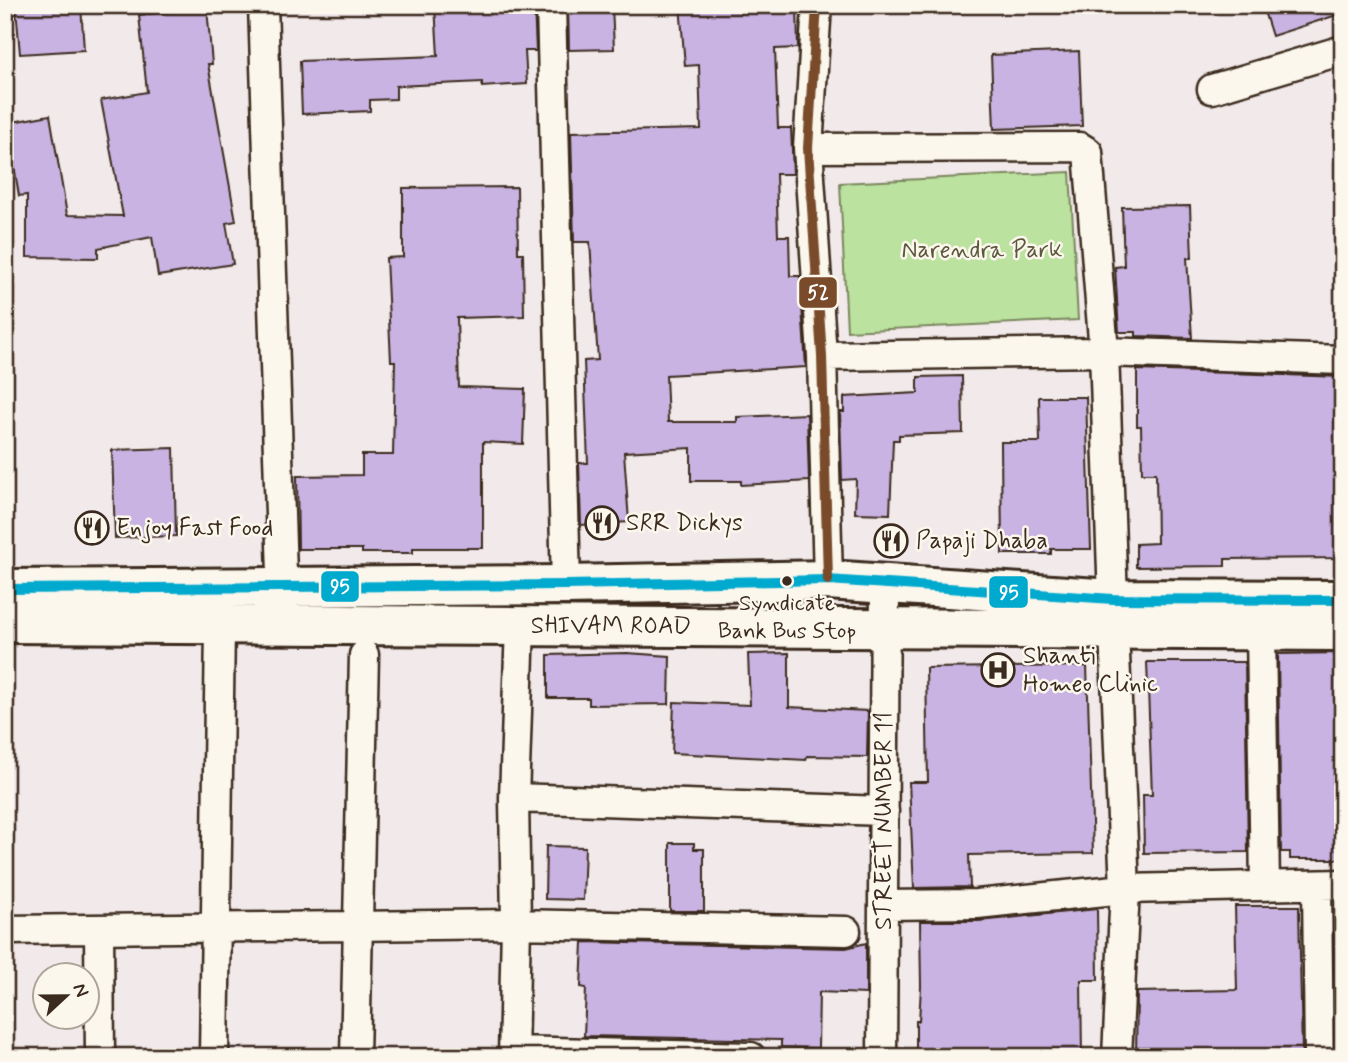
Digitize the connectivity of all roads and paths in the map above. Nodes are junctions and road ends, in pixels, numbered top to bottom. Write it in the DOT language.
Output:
graph roads {
  1 [pos="263,5"];
  2 [pos="551,5"];
  3 [pos="817,5"];
  4 [pos="1343,50"];
  5 [pos="1212,89"];
  6 [pos="808,148"];
  7 [pos="1104,352"];
  8 [pos="822,356"];
  9 [pos="1343,360"];
  10 [pos="828,580"];
  11 [pos="566,585"];
  12 [pos="283,586"];
  13 [pos="885,586"];
  14 [pos="5,589"];
  15 [pos="1343,600"];
  16 [pos="1113,614"];
  17 [pos="5,623"];
  18 [pos="520,625"];
  19 [pos="220,626"];
  20 [pos="283,626"];
  21 [pos="884,628"];
  22 [pos="1261,631"];
  23 [pos="1343,631"];
  24 [pos="364,655"];
  25 [pos="514,798"];
  26 [pos="884,811"];
  27 [pos="1330,884"];
  28 [pos="1265,886"];
  29 [pos="1125,889"];
  30 [pos="883,905"];
  31 [pos="516,924"];
  32 [pos="358,927"];
  33 [pos="216,928"];
  34 [pos="99,929"];
  35 [pos="5,930"];
  36 [pos="846,931"];
  37 [pos="514,1054"];
  38 [pos="100,1057"];
  39 [pos="214,1057"];
  40 [pos="355,1057"];
  41 [pos="751,1057"];
  42 [pos="882,1057"];
  43 [pos="1117,1057"];
  44 [pos="1319,1057"];
  1 -- 12 [label="street"];
  2 -- 11 [label="street"];
  3 -- 6 [label="street"];
  4 -- 5 [label="street"];
  6 -- 7 [label="street"];
  6 -- 8 [label="street"];
  7 -- 8 [label="street"];
  7 -- 9 [label="street"];
  7 -- 16 [label="street"];
  8 -- 10 [label="street"];
  10 -- 11 [label="main road, SHIVAM ROAD"];
  10 -- 13 [label="main road, SHIVAM ROAD"];
  11 -- 12 [label="main road, SHIVAM ROAD"];
  12 -- 14 [label="main road, SHIVAM ROAD"];
  12 -- 20 [label="street"];
  13 -- 16 [label="main road, SHIVAM ROAD"];
  13 -- 21 [label="street, STREET NUMBER 11"];
  15 -- 16 [label="main road, SHIVAM ROAD"];
  16 -- 21 [label="main road, SHIVAM ROAD"];
  16 -- 22 [label="main road, SHIVAM ROAD"];
  16 -- 29 [label="street"];
  17 -- 19 [label="main road, SHIVAM ROAD"];
  18 -- 20 [label="main road, SHIVAM ROAD"];
  18 -- 21 [label="main road, SHIVAM ROAD"];
  18 -- 25 [label="street"];
  19 -- 20 [label="main road, SHIVAM ROAD"];
  19 -- 33 [label="street"];
  21 -- 26 [label="street, STREET NUMBER 11"];
  22 -- 23 [label="main road, SHIVAM ROAD"];
  22 -- 28 [label="street"];
  24 -- 32 [label="street"];
  25 -- 26 [label="street"];
  25 -- 31 [label="street"];
  26 -- 30 [label="street, STREET NUMBER 11"];
  27 -- 28 [label="street"];
  27 -- 44 [label="street"];
  28 -- 29 [label="street"];
  29 -- 30 [label="street"];
  29 -- 43 [label="street"];
  30 -- 42 [label="street, STREET NUMBER 11"];
  31 -- 32 [label="street"];
  31 -- 36 [label="street"];
  31 -- 37 [label="street"];
  32 -- 33 [label="street"];
  32 -- 40 [label="street"];
  33 -- 34 [label="street"];
  33 -- 39 [label="street"];
  34 -- 35 [label="street"];
  34 -- 38 [label="street"];
  37 -- 41 [label="street"];
}
